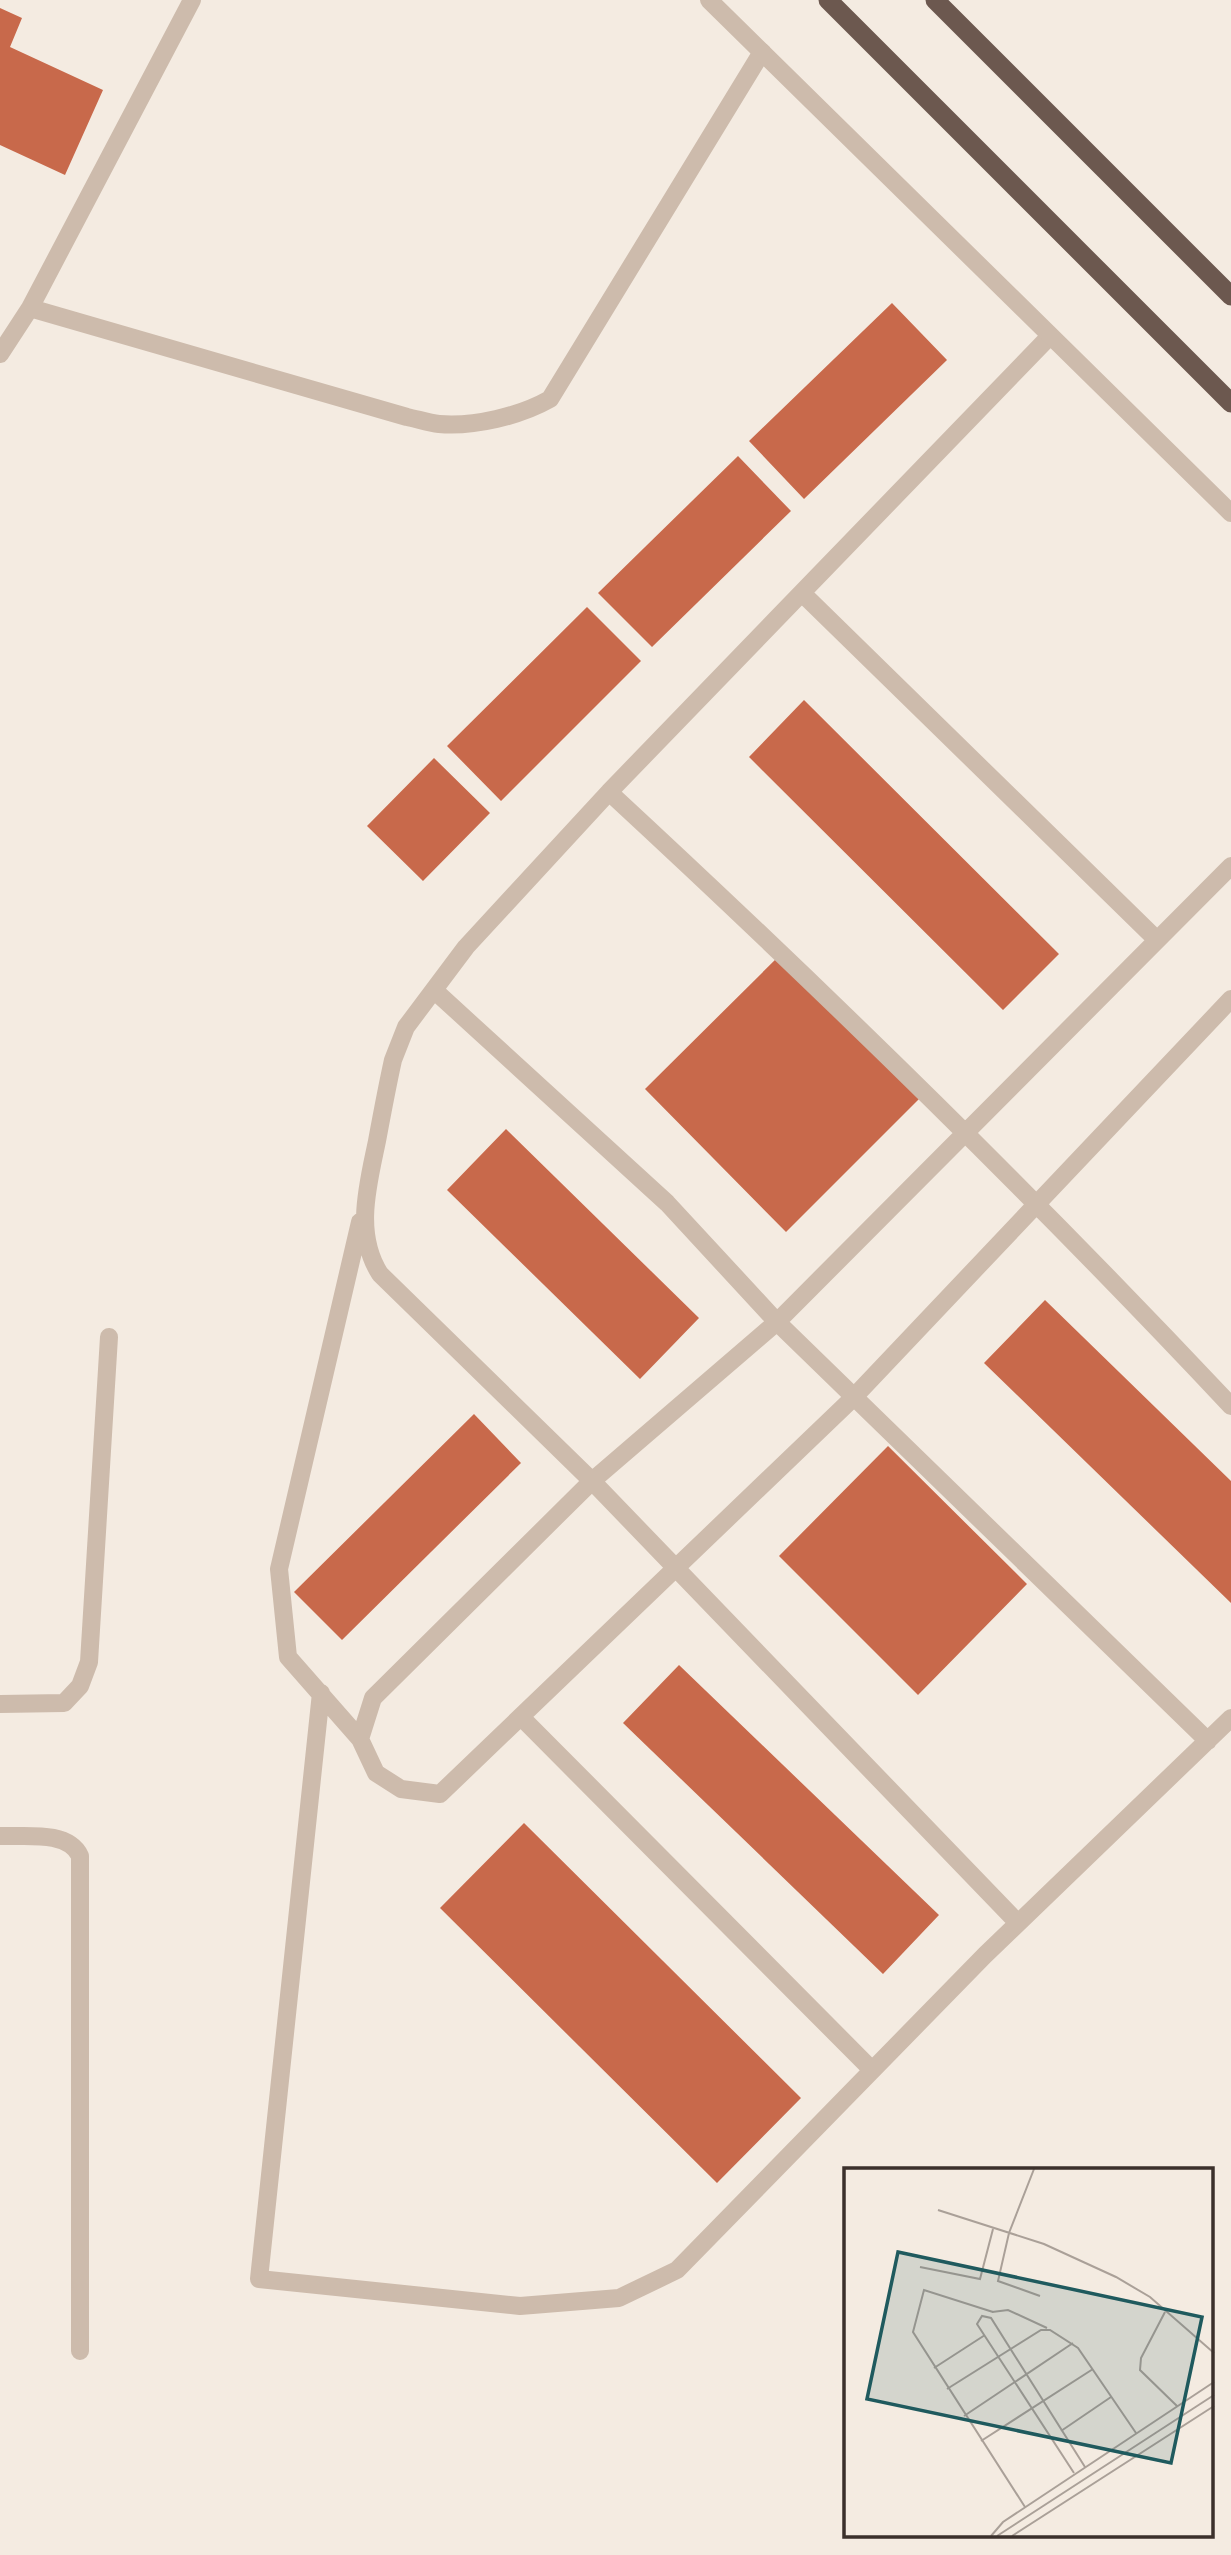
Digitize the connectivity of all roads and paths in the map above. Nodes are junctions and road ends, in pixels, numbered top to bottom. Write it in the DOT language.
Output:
graph roads {
  1 [pos="192,0"];
  2 [pos="709,0"];
  3 [pos="828,0"];
  4 [pos="935,0"];
  5 [pos="762,52"];
  6 [pos="1231,296"];
  7 [pos="30,308"];
  8 [pos="1050,336"];
  9 [pos="0,354"];
  10 [pos="1231,402"];
  11 [pos="1231,513"];
  12 [pos="802,593"];
  13 [pos="609,792"];
  14 [pos="1231,866"];
  15 [pos="1157,940"];
  16 [pos="435,991"];
  17 [pos="1231,999"];
  18 [pos="964,1134"];
  19 [pos="364,1201"];
  20 [pos="1035,1204"];
  21 [pos="776,1322"];
  22 [pos="109,1337"];
  23 [pos="853,1398"];
  24 [pos="1231,1406"];
  25 [pos="592,1481"];
  26 [pos="676,1568"];
  27 [pos="321,1693"];
  28 [pos="0,1704"];
  29 [pos="521,1717"];
  30 [pos="1231,1718"];
  31 [pos="360,1739"];
  32 [pos="1208,1741"];
  33 [pos="0,1836"];
  34 [pos="1018,1923"];
  35 [pos="872,2070"];
  36 [pos="80,2351"];
  1 -- 7 [label="street"];
  2 -- 5 [label="street"];
  3 -- 10 [label="highway"];
  4 -- 6 [label="highway"];
  5 -- 7 [label="street"];
  5 -- 8 [label="street"];
  7 -- 9 [label="street"];
  8 -- 11 [label="street"];
  8 -- 12 [label="street"];
  12 -- 13 [label="street"];
  12 -- 15 [label="street"];
  13 -- 16 [label="street"];
  13 -- 18 [label="street"];
  14 -- 15 [label="street"];
  15 -- 18 [label="street"];
  16 -- 19 [label="street"];
  16 -- 21 [label="street"];
  17 -- 20 [label="street"];
  18 -- 20 [label="street"];
  18 -- 21 [label="street"];
  19 -- 25 [label="street"];
  19 -- 27 [label="street"];
  20 -- 23 [label="street"];
  20 -- 24 [label="street"];
  21 -- 23 [label="street"];
  21 -- 25 [label="street"];
  22 -- 28 [label="street"];
  23 -- 26 [label="street"];
  23 -- 32 [label="street"];
  25 -- 26 [label="street"];
  25 -- 31 [label="street"];
  26 -- 29 [label="street"];
  26 -- 34 [label="street"];
  27 -- 31 [label="street"];
  27 -- 35 [label="street"];
  29 -- 31 [label="street"];
  29 -- 35 [label="street"];
  30 -- 32 [label="street"];
  32 -- 34 [label="street"];
  33 -- 36 [label="street"];
  34 -- 35 [label="street"];
}
